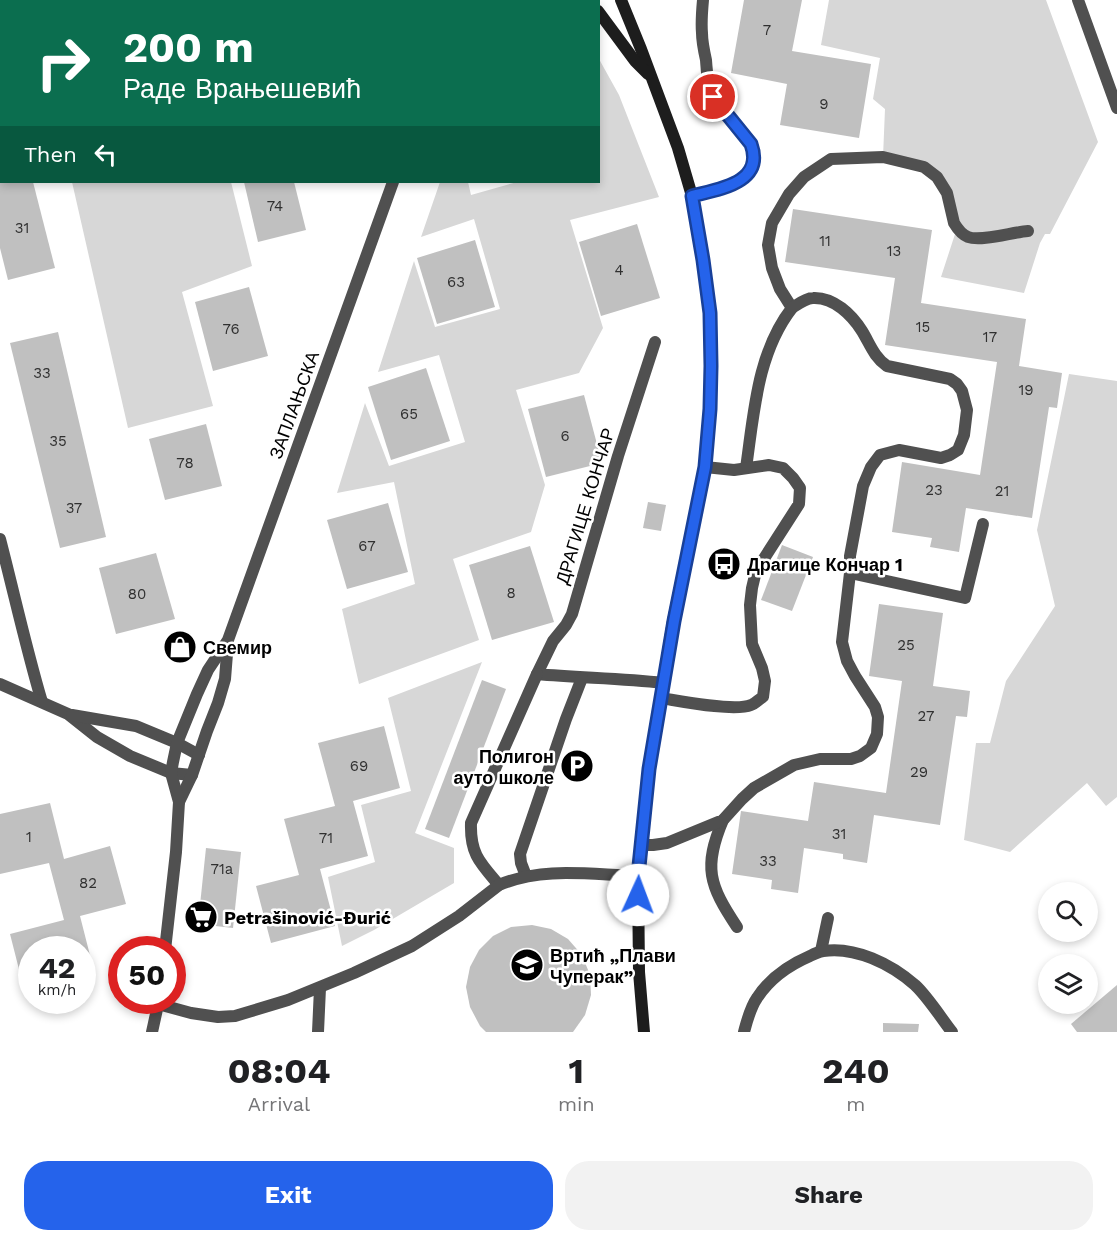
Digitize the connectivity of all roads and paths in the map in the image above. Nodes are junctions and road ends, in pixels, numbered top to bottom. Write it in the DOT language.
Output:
graph roads {
  1 [pos="621,0"];
  2 [pos="703,0"];
  3 [pos="1078,0"];
  4 [pos="600,14"];
  5 [pos="650,76"];
  6 [pos="1117,108"];
  7 [pos="393,183"];
  8 [pos="692,196"];
  9 [pos="1028,231"];
  10 [pos="792,308"];
  11 [pos="655,342"];
  12 [pos="705,467"];
  13 [pos="746,468"];
  14 [pos="983,524"];
  15 [pos="0,539"];
  16 [pos="850,573"];
  17 [pos="228,640"];
  18 [pos="537,674"];
  19 [pos="582,678"];
  20 [pos="663,683"];
  21 [pos="0,684"];
  22 [pos="661,698"];
  23 [pos="42,702"];
  24 [pos="68,714"];
  25 [pos="177,743"];
  26 [pos="199,755"];
  27 [pos="171,773"];
  28 [pos="192,775"];
  29 [pos="179,802"];
  30 [pos="723,820"];
  31 [pos="641,845"];
  32 [pos="526,876"];
  33 [pos="638,876"];
  34 [pos="499,885"];
  35 [pos="828,918"];
  36 [pos="737,927"];
  37 [pos="167,936"];
  38 [pos="821,951"];
  39 [pos="320,988"];
  40 [pos="186,1011"];
  41 [pos="156,1014"];
  42 [pos="152,1032"];
  43 [pos="318,1032"];
  44 [pos="644,1032"];
  45 [pos="744,1032"];
  46 [pos="952,1032"];
  1 -- 5 [label="main road"];
  2 -- 8 [label="street"];
  3 -- 6 [label="street"];
  4 -- 5 [label="main road"];
  5 -- 8 [label="main road"];
  7 -- 17 [label="street, ЗАПЛАЊСКА"];
  8 -- 12 [label="main road"];
  9 -- 10 [label="street"];
  10 -- 13 [label="street"];
  10 -- 16 [label="street"];
  11 -- 18 [label="street, ДРАГИЦЕ КОНЧАР"];
  12 -- 13 [label="street"];
  12 -- 20 [label="main road"];
  13 -- 22 [label="street"];
  14 -- 16 [label="street"];
  15 -- 23 [label="street"];
  16 -- 30 [label="street"];
  17 -- 25 [label="street, ЗАПЛАЊСКА"];
  17 -- 26 [label="street, ЗАПЛАЊСКА"];
  18 -- 19 [label="street"];
  18 -- 34 [label="street, ДРАГИЦЕ КОНЧАР"];
  19 -- 20 [label="street"];
  19 -- 32 [label="street"];
  20 -- 22 [label="main road"];
  21 -- 23 [label="street"];
  22 -- 31 [label="main road"];
  23 -- 24 [label="street"];
  24 -- 25 [label="street"];
  24 -- 27 [label="street"];
  25 -- 26 [label="street"];
  25 -- 27 [label="street, ЗАПЛАЊСКА"];
  26 -- 28 [label="street, ЗАПЛАЊСКА"];
  27 -- 28 [label="street"];
  27 -- 29 [label="street, ЗАПЛАЊСКА"];
  28 -- 29 [label="street, ЗАПЛАЊСКА"];
  29 -- 37 [label="street, ЗАПЛАЊСКА"];
  30 -- 31 [label="street"];
  30 -- 36 [label="street"];
  31 -- 33 [label="main road"];
  32 -- 33 [label="street"];
  32 -- 34 [label="street"];
  33 -- 44 [label="main road"];
  34 -- 39 [label="street"];
  35 -- 38 [label="street"];
  38 -- 45 [label="street"];
  38 -- 46 [label="street"];
  39 -- 40 [label="street"];
  39 -- 43 [label="street"];
  41 -- 42 [label="street"];
}
